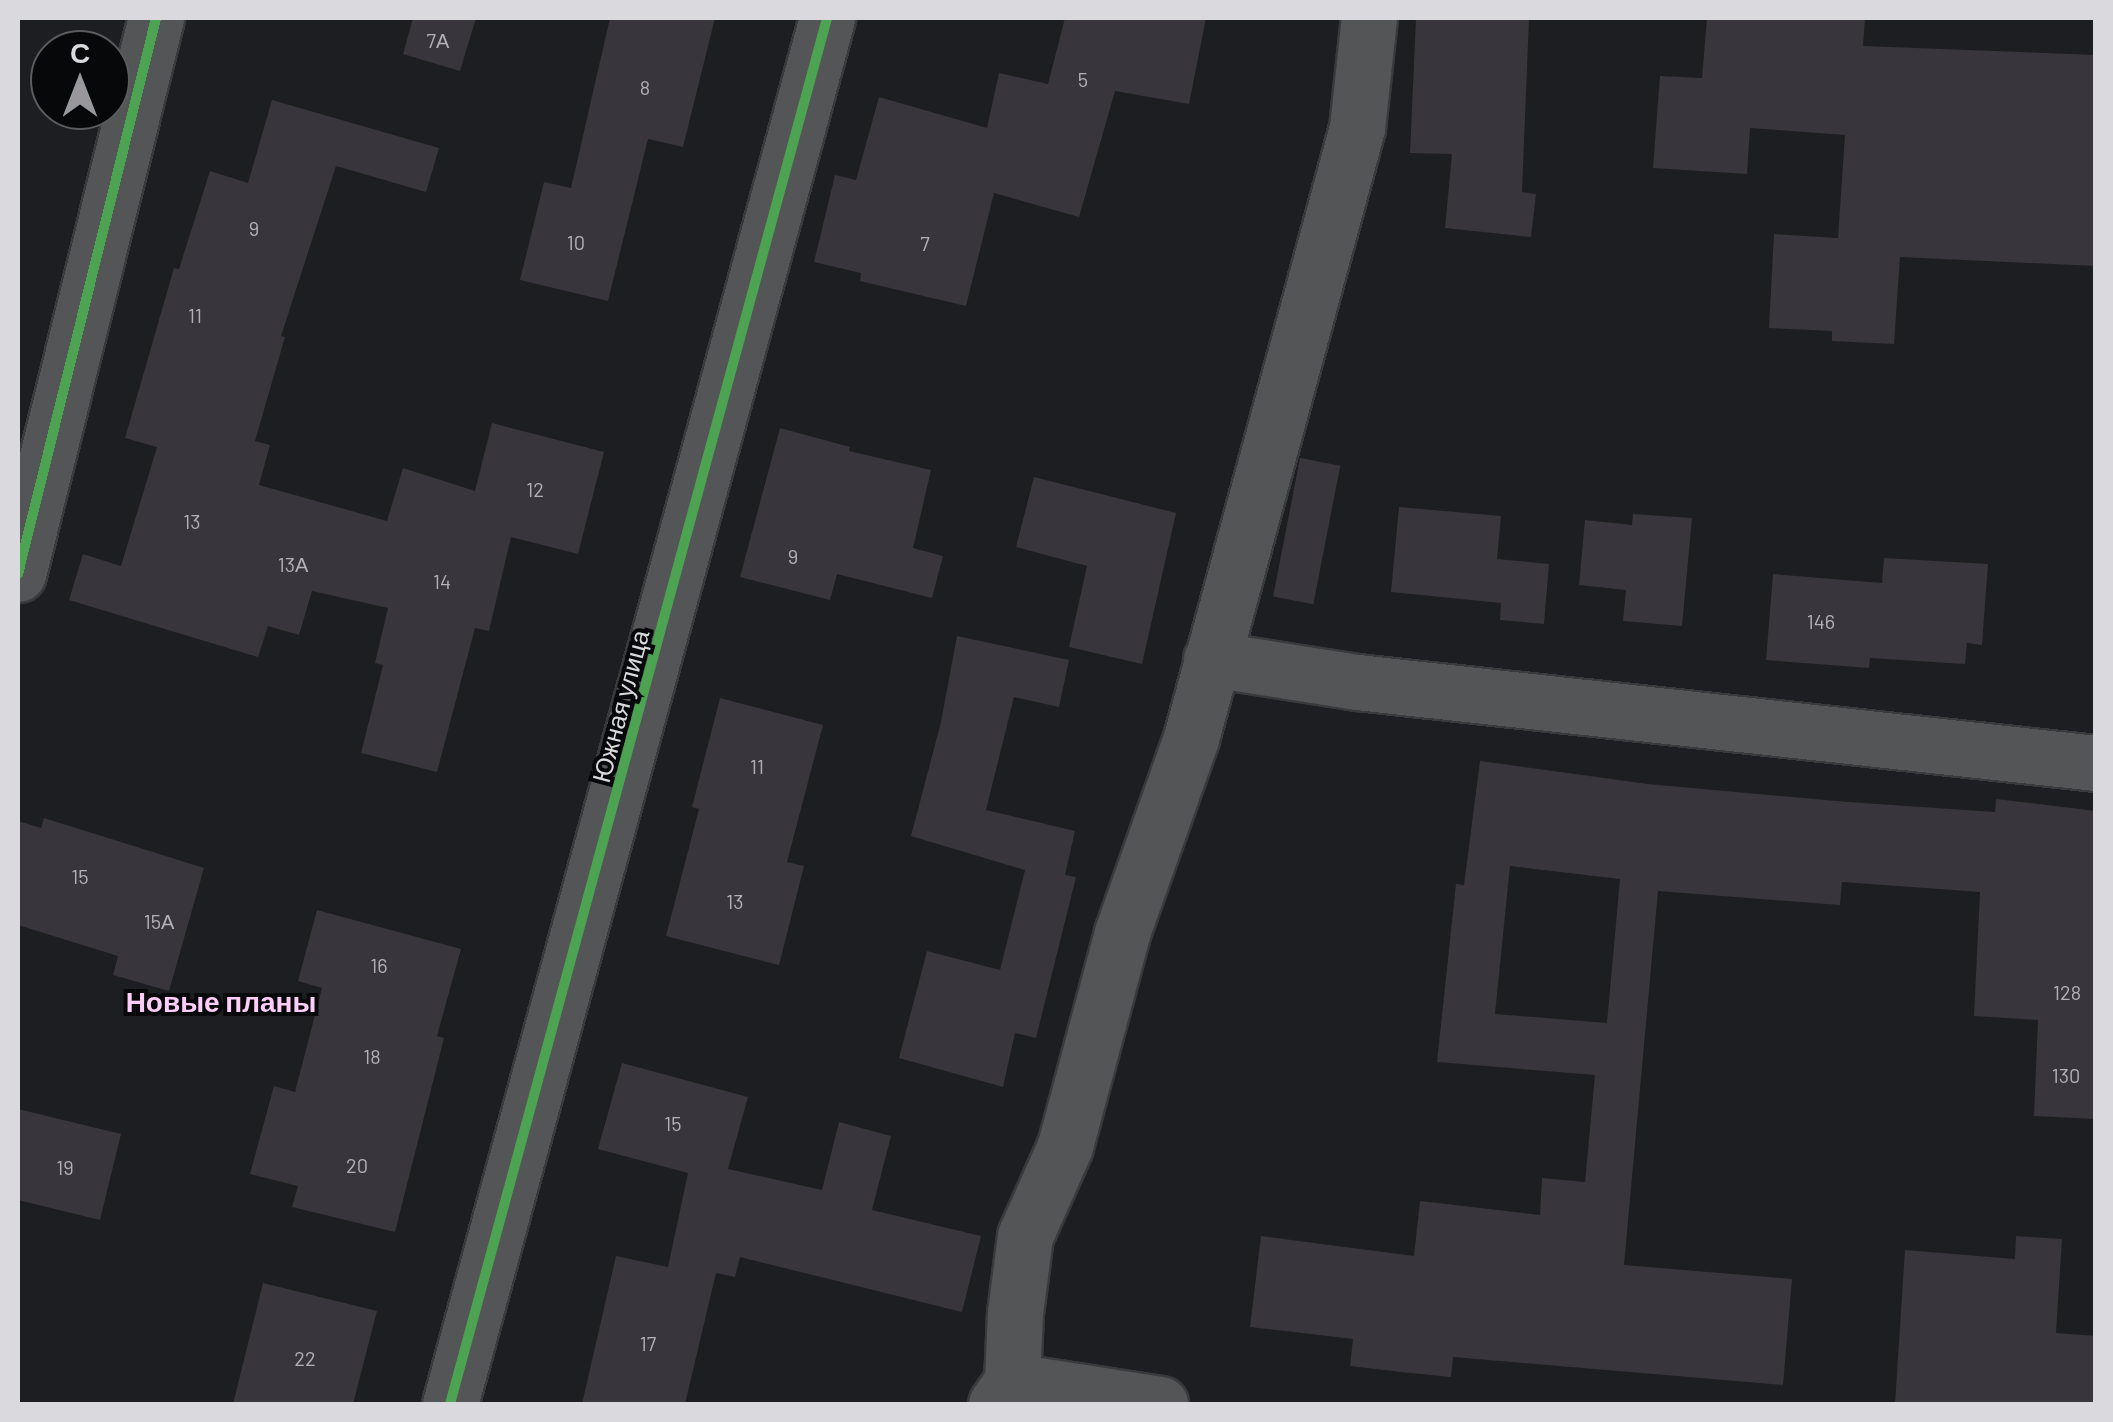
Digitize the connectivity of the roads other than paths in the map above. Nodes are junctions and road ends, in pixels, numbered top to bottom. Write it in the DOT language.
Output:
graph roads {
  1 [pos="156,18"];
  2 [pos="827,18"];
  3 [pos="1370,18"];
  4 [pos="18,574"];
  5 [pos="1210,659"];
  6 [pos="2096,762"];
  7 [pos="1004,1393"];
  8 [pos="450,1404"];
  9 [pos="1160,1404"];
  1 -- 4 [label="street"];
  2 -- 8 [label="street, Южная улица"];
  3 -- 5 [label="street"];
  5 -- 6 [label="street"];
  5 -- 7 [label="street"];
  7 -- 9 [label="street"];
}
